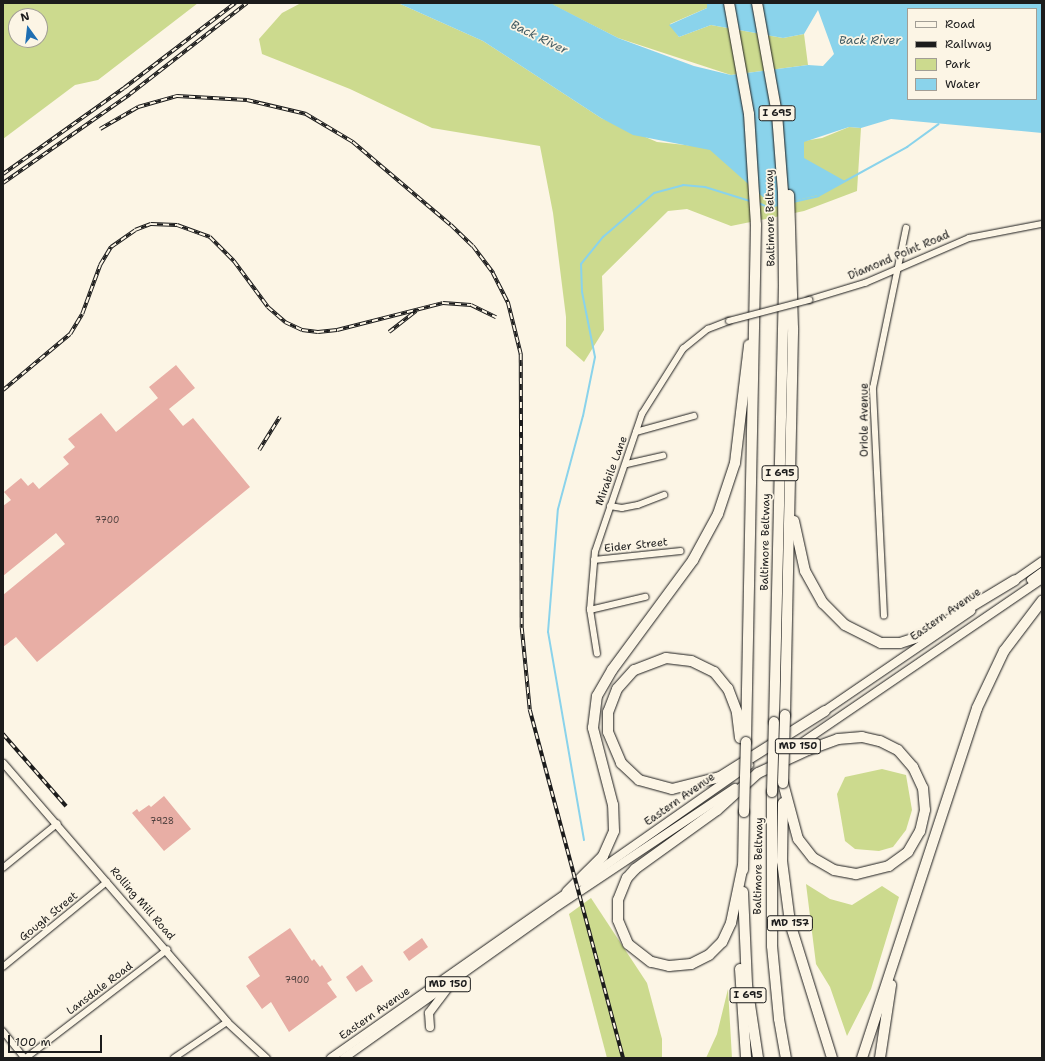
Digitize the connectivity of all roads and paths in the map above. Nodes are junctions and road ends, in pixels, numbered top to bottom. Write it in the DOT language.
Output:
graph roads {
  1 [pos="729,3"];
  2 [pos="758,3"];
  3 [pos="1042,224"];
  4 [pos="787,225"];
  5 [pos="906,228"];
  6 [pos="898,268"];
  7 [pos="756,285"];
  8 [pos="719,324"];
  9 [pos="694,416"];
  10 [pos="636,432"];
  11 [pos="791,438"];
  12 [pos="663,456"];
  13 [pos="627,464"];
  14 [pos="664,495"];
  15 [pos="610,506"];
  16 [pos="681,551"];
  17 [pos="594,560"];
  18 [pos="1042,561"];
  19 [pos="1042,572"];
  20 [pos="1042,579"];
  21 [pos="1015,580"];
  22 [pos="645,596"];
  23 [pos="1015,597"];
  24 [pos="1042,601"];
  25 [pos="590,610"];
  26 [pos="884,616"];
  27 [pos="597,654"];
  28 [pos="825,711"];
  29 [pos="744,744"];
  30 [pos="4,766"];
  31 [pos="758,773"];
  32 [pos="783,782"];
  33 [pos="57,824"];
  34 [pos="743,864"];
  35 [pos="3,868"];
  36 [pos="107,882"];
  37 [pos="567,892"];
  38 [pos="911,911"];
  39 [pos="744,931"];
  40 [pos="167,950"];
  41 [pos="3,967"];
  42 [pos="458,977"];
  43 [pos="227,1022"];
  44 [pos="430,1027"];
  45 [pos="3,1031"];
  46 [pos="25,1058"];
  47 [pos="174,1058"];
  48 [pos="266,1058"];
  49 [pos="331,1058"];
  50 [pos="344,1058"];
  51 [pos="746,1058"];
  52 [pos="758,1058"];
  53 [pos="786,1058"];
  54 [pos="832,1058"];
  55 [pos="862,1058"];
  56 [pos="880,1058"];
  1 -- 7 [label="highway, Baltimore Beltway / I 695"];
  2 -- 4 [label="highway, Baltimore Beltway / I 695"];
  3 -- 6 [label="street, Diamond Point Road"];
  4 -- 11 [label="highway"];
  4 -- 53 [label="highway, Baltimore Beltway / I 695, bridge"];
  5 -- 6 [label="street, Oriole Avenue"];
  6 -- 8 [label="street, Diamond Point Road, bridge"];
  6 -- 26 [label="street, Oriole Avenue"];
  7 -- 29 [label="highway, Baltimore Beltway / I 695"];
  7 -- 37 [label="highway"];
  8 -- 10 [label="street, Mirabile Lane"];
  9 -- 10 [label="street"];
  10 -- 13 [label="street, Mirabile Lane"];
  11 -- 21 [label="highway"];
  11 -- 32 [label="highway, MD 157, bridge"];
  12 -- 13 [label="street"];
  13 -- 15 [label="street, Mirabile Lane"];
  14 -- 15 [label="street"];
  15 -- 17 [label="street, Mirabile Lane"];
  16 -- 17 [label="street, Eider Street"];
  17 -- 25 [label="street, Mirabile Lane"];
  18 -- 21 [label="main road, Eastern Avenue / MD 150"];
  19 -- 23 [label="main road"];
  20 -- 23 [label="main road, Eastern Avenue / MD 150"];
  21 -- 28 [label="main road, Eastern Avenue / MD 150"];
  22 -- 25 [label="street"];
  23 -- 31 [label="main road, Eastern Avenue / MD 150"];
  24 -- 38 [label="highway"];
  25 -- 27 [label="street, Mirabile Lane"];
  28 -- 29 [label="highway"];
  28 -- 37 [label="main road, Eastern Avenue / MD 150"];
  29 -- 34 [label="highway, Baltimore Beltway / I 695, bridge"];
  30 -- 33 [label="street, Rolling Mill Road"];
  31 -- 32 [label="highway"];
  31 -- 34 [label="highway"];
  31 -- 42 [label="main road, Eastern Avenue / MD 150"];
  32 -- 54 [label="highway, MD 157"];
  33 -- 35 [label="street"];
  33 -- 36 [label="street, Rolling Mill Road"];
  34 -- 39 [label="highway, Baltimore Beltway / I 695"];
  36 -- 40 [label="street, Rolling Mill Road"];
  36 -- 41 [label="street, Gough Street"];
  37 -- 49 [label="main road, Eastern Avenue / MD 150"];
  38 -- 55 [label="highway"];
  38 -- 56 [label="highway"];
  39 -- 51 [label="highway"];
  39 -- 52 [label="highway, Baltimore Beltway / I 695"];
  40 -- 43 [label="street, Rolling Mill Road"];
  40 -- 46 [label="street, Lansdale Road"];
  42 -- 44 [label="main road"];
  42 -- 50 [label="main road, Eastern Avenue / MD 150"];
  43 -- 47 [label="street"];
  43 -- 48 [label="street, Rolling Mill Road"];
  45 -- 46 [label="street"];
}
